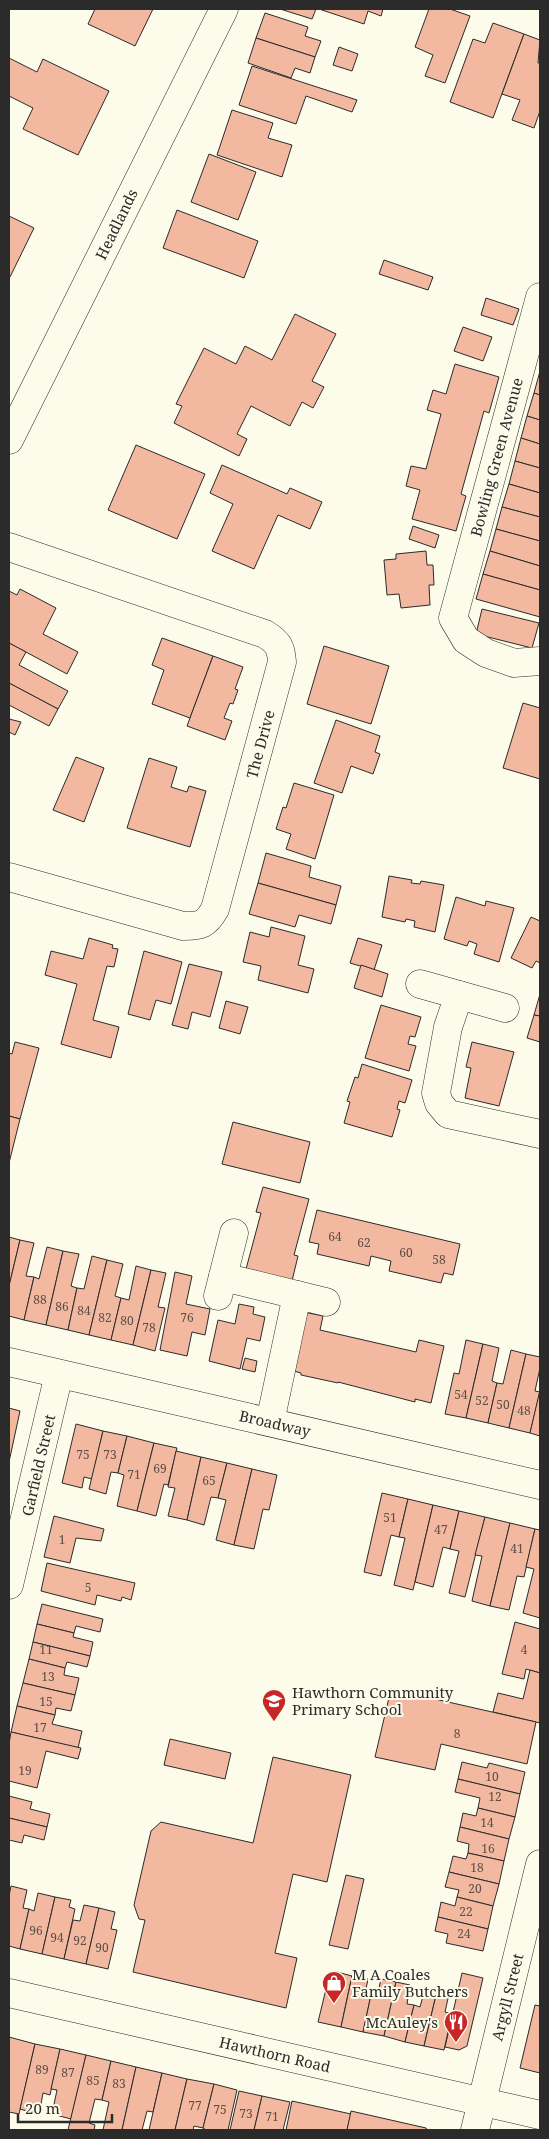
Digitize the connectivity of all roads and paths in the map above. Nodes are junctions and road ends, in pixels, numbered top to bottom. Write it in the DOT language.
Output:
graph roads {
  1 [pos="224,9"];
  2 [pos="540,297"];
  3 [pos="9,440"];
  4 [pos="9,546"];
  5 [pos="540,661"];
  6 [pos="10,884"];
  7 [pos="420,984"];
  8 [pos="459,995"];
  9 [pos="505,1008"];
  10 [pos="540,1134"];
  11 [pos="234,1233"];
  12 [pos="297,1295"];
  13 [pos="326,1302"];
  14 [pos="9,1362"];
  15 [pos="59,1374"];
  16 [pos="270,1422"];
  17 [pos="540,1485"];
  18 [pos="9,1585"];
  19 [pos="540,1864"];
  20 [pos="9,1993"];
  21 [pos="482,2101"];
  22 [pos="540,2115"];
  23 [pos="475,2130"];
  1 -- 3 [label="street, Headlands"];
  2 -- 5 [label="street, Bowling Green Avenue"];
  4 -- 6 [label="street, The Drive"];
  7 -- 8 [label="street"];
  8 -- 9 [label="street"];
  8 -- 10 [label="street"];
  11 -- 12 [label="street"];
  12 -- 13 [label="street"];
  12 -- 16 [label="street"];
  14 -- 15 [label="street, Broadway"];
  15 -- 16 [label="street, Broadway"];
  15 -- 18 [label="street, Garfield Street"];
  16 -- 17 [label="street, Broadway"];
  19 -- 21 [label="street, Argyll Street"];
  20 -- 21 [label="street, Hawthorn Road"];
  21 -- 22 [label="street, Hawthorn Road"];
  21 -- 23 [label="street, Argyll Street"];
}
